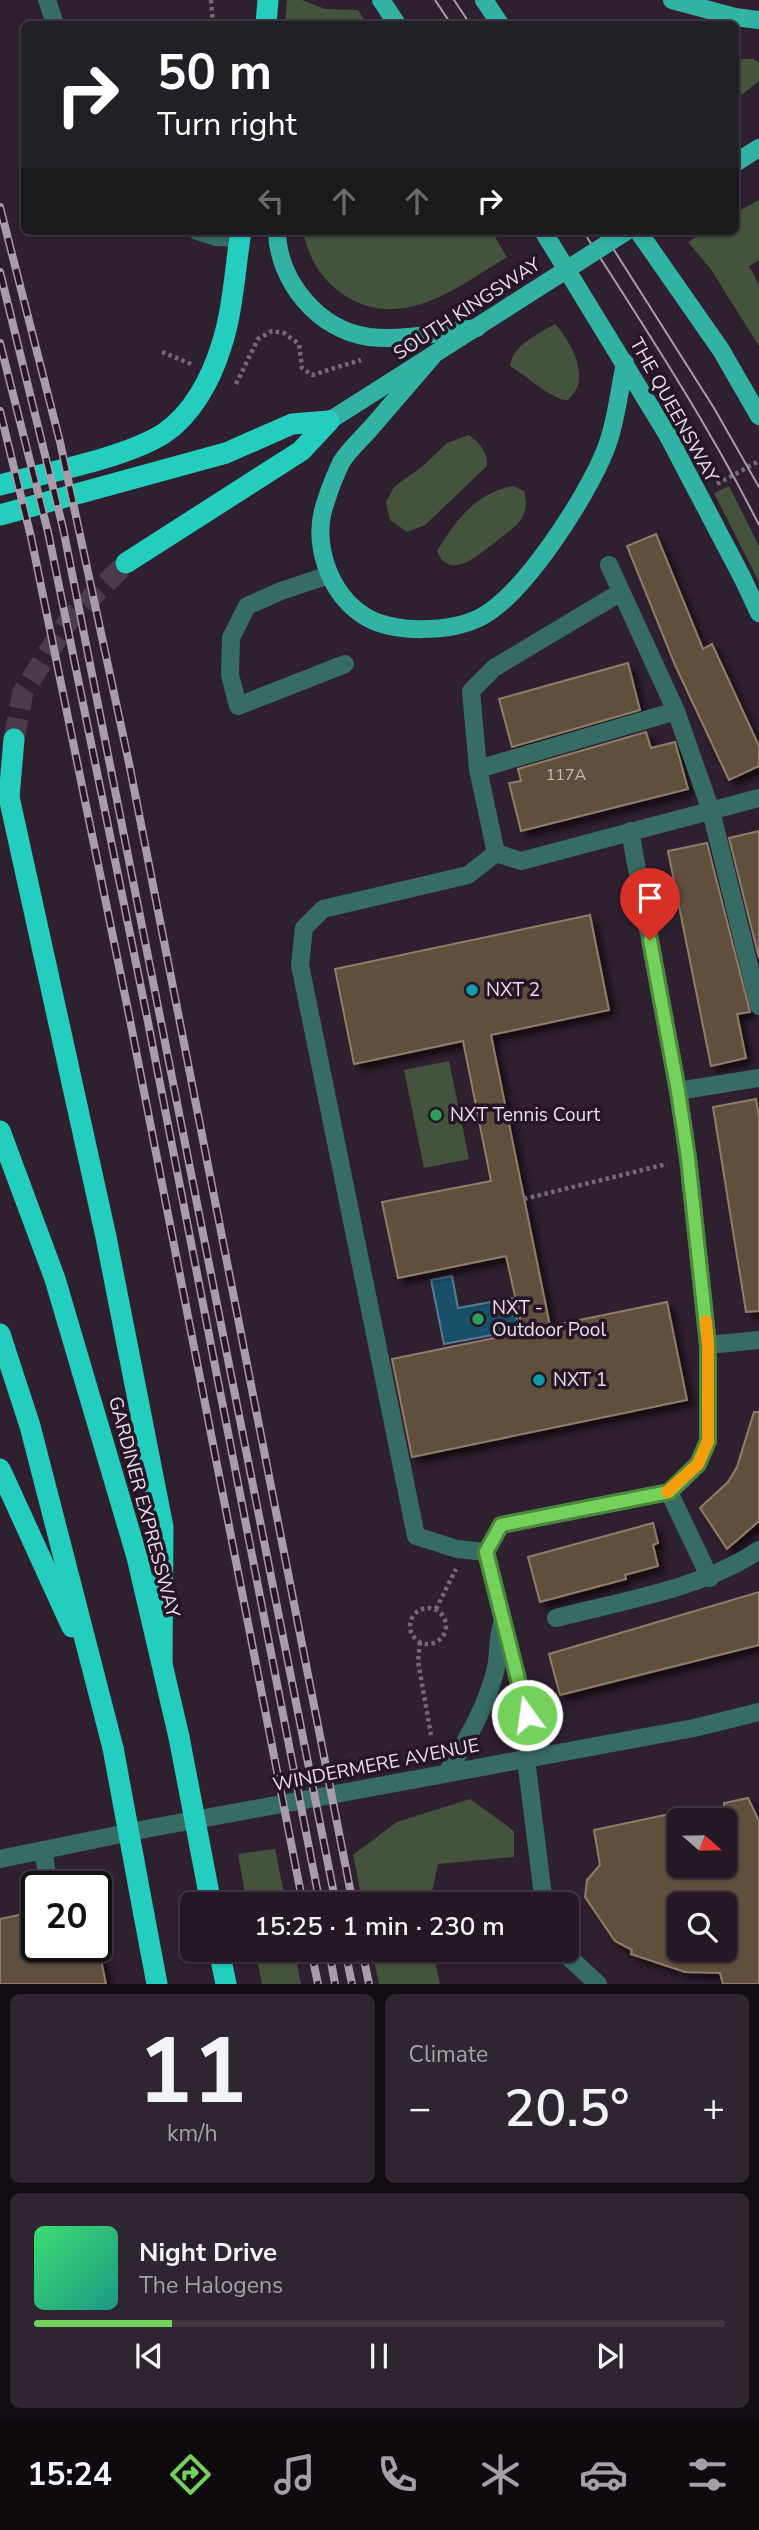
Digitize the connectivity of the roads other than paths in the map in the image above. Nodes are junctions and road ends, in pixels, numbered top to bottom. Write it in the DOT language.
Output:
graph roads {
  1 [pos="47,0"];
  2 [pos="268,0"];
  3 [pos="381,0"];
  4 [pos="484,0"];
  5 [pos="672,0"];
  6 [pos="759,20"];
  7 [pos="54,21"];
  8 [pos="266,21"];
  9 [pos="395,21"];
  10 [pos="497,21"];
  11 [pos="759,148"];
  12 [pos="739,161"];
  13 [pos="759,162"];
  14 [pos="739,164"];
  15 [pos="210,235"];
  16 [pos="241,235"];
  17 [pos="278,235"];
  18 [pos="545,235"];
  19 [pos="621,235"];
  20 [pos="641,235"];
  21 [pos="477,328"];
  22 [pos="432,357"];
  23 [pos="625,363"];
  24 [pos="759,416"];
  25 [pos="329,421"];
  26 [pos="0,485"];
  27 [pos="0,515"];
  28 [pos="126,563"];
  29 [pos="609,565"];
  30 [pos="329,575"];
  31 [pos="621,593"];
  32 [pos="759,613"];
  33 [pos="345,664"];
  34 [pos="676,711"];
  35 [pos="14,739"];
  36 [pos="478,769"];
  37 [pos="759,798"];
  38 [pos="711,811"];
  39 [pos="630,831"];
  40 [pos="496,853"];
  41 [pos="759,1006"];
  42 [pos="759,1078"];
  43 [pos="678,1091"];
  44 [pos="0,1131"];
  45 [pos="0,1334"];
  46 [pos="759,1340"];
  47 [pos="708,1345"];
  48 [pos="0,1469"];
  49 [pos="669,1492"];
  50 [pos="759,1550"];
  51 [pos="486,1552"];
  52 [pos="710,1578"];
  53 [pos="556,1618"];
  54 [pos="503,1621"];
  55 [pos="162,1663"];
  56 [pos="96,1680"];
  57 [pos="759,1712"];
  58 [pos="532,1757"];
  59 [pos="447,1773"];
  60 [pos="43,1850"];
  61 [pos="0,1859"];
  62 [pos="46,1871"];
  63 [pos="209,1892"];
  64 [pos="543,1892"];
  65 [pos="221,1962"];
  66 [pos="574,1962"];
  67 [pos="157,1984"];
  68 [pos="226,1984"];
  69 [pos="598,1984"];
  1 -- 7 [label="street"];
  2 -- 8 [label="highway"];
  3 -- 9 [label="main road"];
  4 -- 10 [label="main road"];
  5 -- 6 [label="main road"];
  11 -- 12 [label="main road"];
  13 -- 14 [label="main road"];
  15 -- 16 [label="street"];
  16 -- 26 [label="highway"];
  17 -- 21 [label="main road"];
  18 -- 23 [label="main road, THE QUEENSWAY"];
  19 -- 21 [label="main road, SOUTH KINGSWAY, bridge"];
  20 -- 24 [label="main road"];
  21 -- 22 [label="main road, SOUTH KINGSWAY"];
  22 -- 25 [label="main road, SOUTH KINGSWAY"];
  22 -- 30 [label="main road"];
  23 -- 30 [label="main road"];
  23 -- 32 [label="main road, THE QUEENSWAY"];
  25 -- 27 [label="highway"];
  25 -- 28 [label="highway"];
  29 -- 31 [label="street"];
  30 -- 33 [label="street"];
  31 -- 34 [label="street"];
  31 -- 36 [label="street"];
  34 -- 36 [label="street"];
  34 -- 38 [label="street"];
  35 -- 55 [label="highway"];
  36 -- 40 [label="street"];
  37 -- 38 [label="street"];
  38 -- 39 [label="street"];
  38 -- 41 [label="street"];
  39 -- 40 [label="street"];
  39 -- 43 [label="street"];
  40 -- 51 [label="street"];
  42 -- 43 [label="street"];
  43 -- 47 [label="street"];
  44 -- 55 [label="highway, GARDINER EXPRESSWAY"];
  45 -- 56 [label="highway"];
  46 -- 47 [label="street"];
  47 -- 49 [label="street"];
  48 -- 56 [label="highway"];
  49 -- 51 [label="street"];
  49 -- 52 [label="street"];
  50 -- 52 [label="street"];
  51 -- 54 [label="street"];
  52 -- 53 [label="street"];
  54 -- 58 [label="street"];
  54 -- 59 [label="street"];
  55 -- 63 [label="highway, GARDINER EXPRESSWAY, bridge"];
  56 -- 67 [label="highway, bridge"];
  57 -- 58 [label="street, WINDERMERE AVENUE"];
  58 -- 59 [label="street, WINDERMERE AVENUE"];
  58 -- 64 [label="street"];
  59 -- 60 [label="street, WINDERMERE AVENUE"];
  60 -- 61 [label="street, WINDERMERE AVENUE"];
  60 -- 62 [label="street"];
  65 -- 68 [label="highway"];
  66 -- 69 [label="street"];
}
